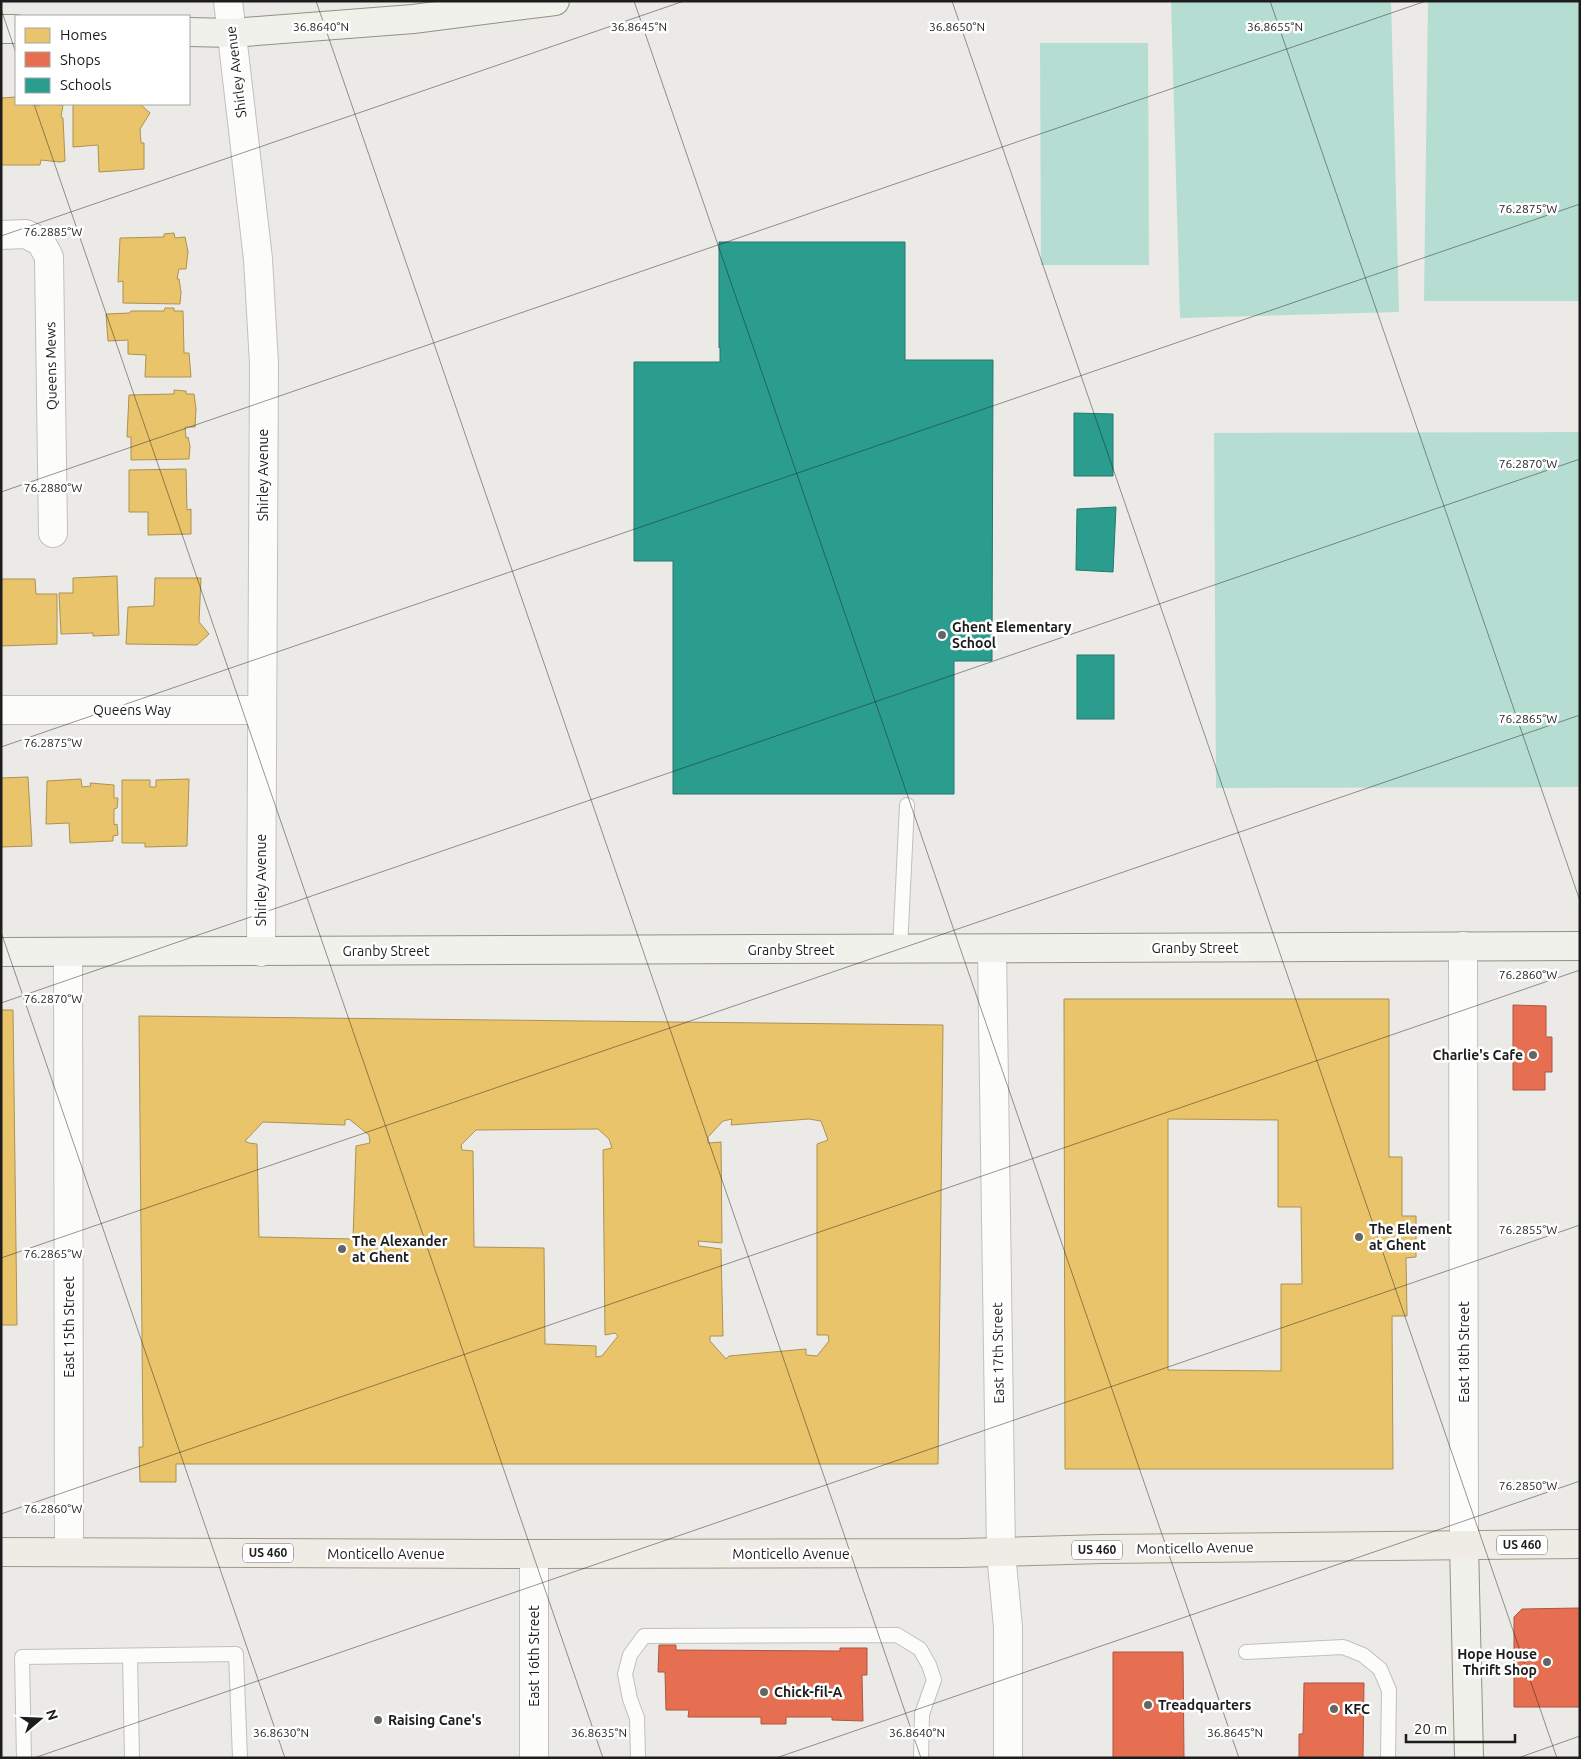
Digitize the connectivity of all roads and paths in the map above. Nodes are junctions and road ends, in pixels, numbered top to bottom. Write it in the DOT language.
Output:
graph roads {
  1 [pos="228,1"];
  2 [pos="555,1"];
  3 [pos="1,29"];
  4 [pos="15,30"];
  5 [pos="190,32"];
  6 [pos="232,33"];
  7 [pos="1,235"];
  8 [pos="53,533"];
  9 [pos="1,710"];
  10 [pos="262,710"];
  11 [pos="907,805"];
  12 [pos="1463,946"];
  13 [pos="1580,946"];
  14 [pos="900,949"];
  15 [pos="992,949"];
  16 [pos="1,952"];
  17 [pos="68,952"];
  18 [pos="261,952"];
  19 [pos="1580,1544"];
  20 [pos="1464,1545"];
  21 [pos="1,1552"];
  22 [pos="69,1552"];
  23 [pos="1001,1553"];
  24 [pos="534,1554"];
  25 [pos="1246,1652"];
  26 [pos="130,1656"];
  27 [pos="24,1758"];
  28 [pos="132,1758"];
  29 [pos="240,1758"];
  30 [pos="534,1758"];
  31 [pos="638,1758"];
  32 [pos="921,1758"];
  33 [pos="1008,1758"];
  34 [pos="1388,1758"];
  35 [pos="1469,1758"];
  1 -- 6 [label="street, Shirley Avenue"];
  2 -- 6 [label="street"];
  3 -- 4 [label="street"];
  5 -- 6 [label="street"];
  6 -- 10 [label="street, Shirley Avenue"];
  7 -- 8 [label="street, Queens Mews"];
  9 -- 10 [label="street, Queens Way"];
  10 -- 18 [label="street, Shirley Avenue"];
  11 -- 14 [label="lane"];
  12 -- 13 [label="street, Granby Street"];
  12 -- 15 [label="street, Granby Street"];
  12 -- 20 [label="street, East 18th Street"];
  14 -- 15 [label="street, Granby Street"];
  14 -- 18 [label="street, Granby Street"];
  15 -- 23 [label="street, East 17th Street"];
  16 -- 17 [label="street, Granby Street"];
  17 -- 18 [label="street, Granby Street"];
  17 -- 22 [label="street, East 15th Street"];
  19 -- 20 [label="main road, Monticello Avenue / US 460"];
  20 -- 23 [label="main road, Monticello Avenue / US 460"];
  20 -- 35 [label="street, East 18th Street"];
  21 -- 22 [label="main road, Monticello Avenue / US 460"];
  22 -- 24 [label="main road, Monticello Avenue / US 460"];
  23 -- 24 [label="main road, Monticello Avenue / US 460"];
  23 -- 33 [label="street, East 17th Street"];
  24 -- 30 [label="street, East 16th Street"];
  25 -- 34 [label="lane"];
  26 -- 27 [label="lane"];
  26 -- 28 [label="lane"];
  26 -- 29 [label="lane"];
  31 -- 32 [label="lane"];
}
